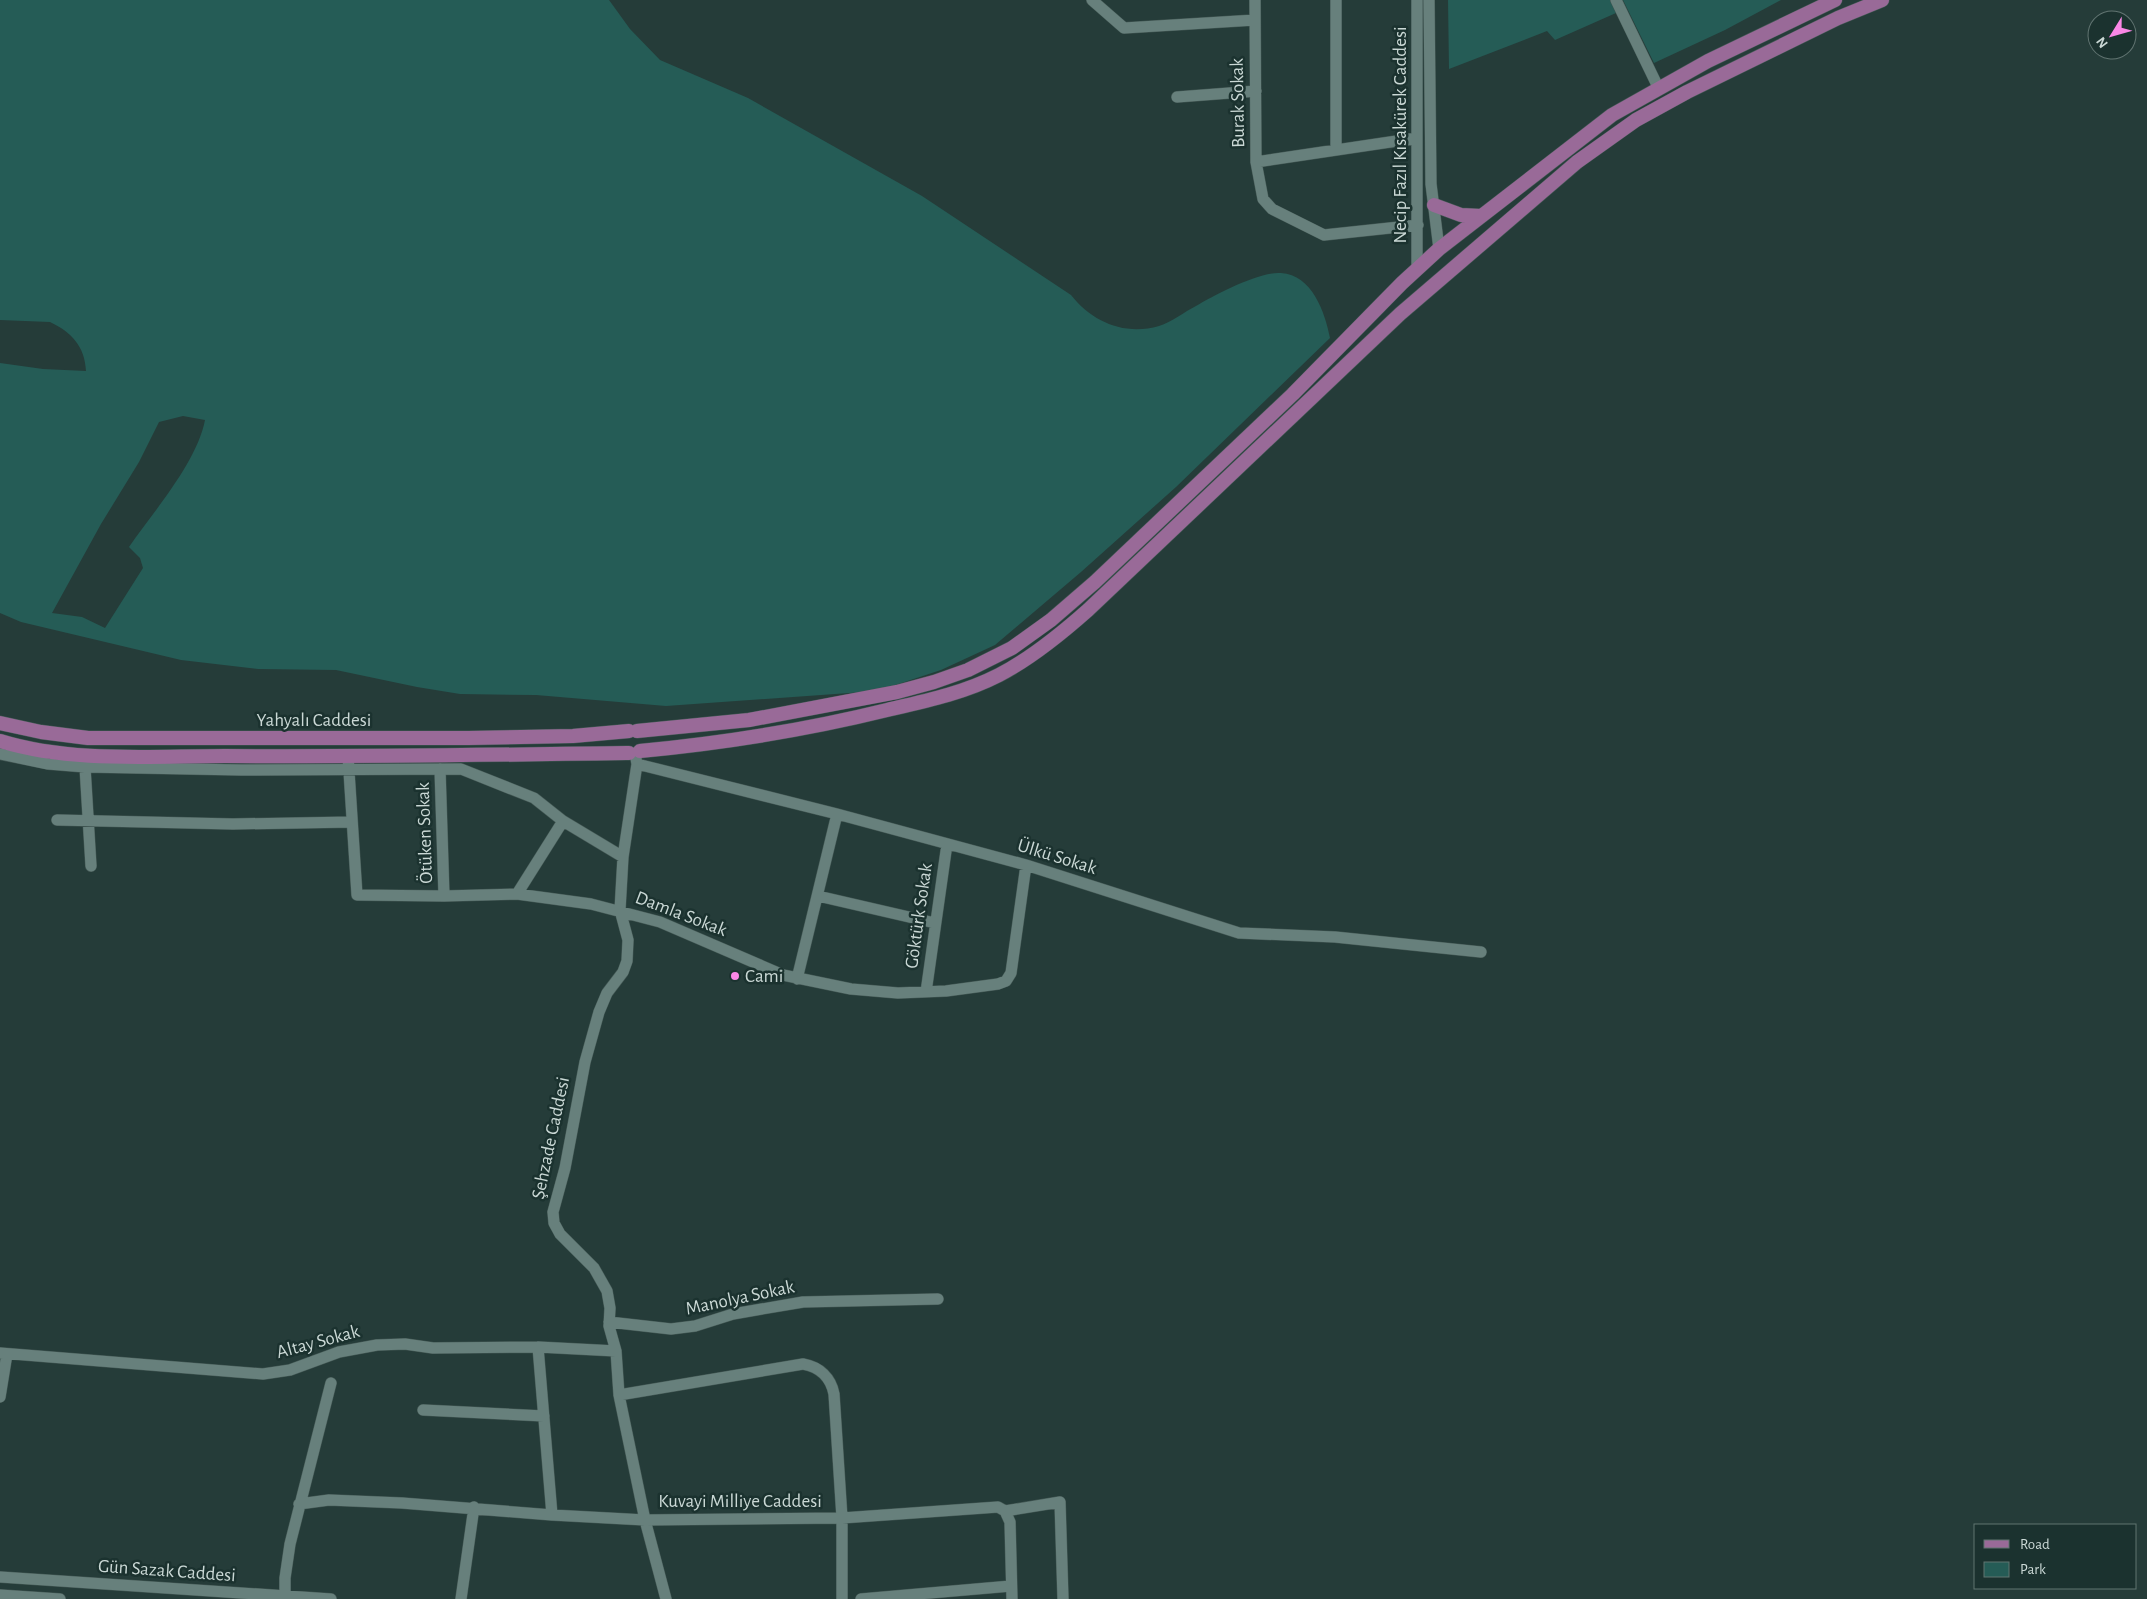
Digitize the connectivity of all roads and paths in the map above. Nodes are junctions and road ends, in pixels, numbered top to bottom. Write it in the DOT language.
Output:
graph roads {
  1 [pos="1092,0"];
  2 [pos="1255,0"];
  3 [pos="1336,0"];
  4 [pos="1417,0"];
  5 [pos="1429,0"];
  6 [pos="1616,0"];
  7 [pos="1835,0"];
  8 [pos="1882,0"];
  9 [pos="1255,20"];
  10 [pos="1658,87"];
  11 [pos="1256,91"];
  12 [pos="1177,97"];
  13 [pos="1418,138"];
  14 [pos="1336,150"];
  15 [pos="1256,162"];
  16 [pos="1434,205"];
  17 [pos="1481,216"];
  18 [pos="1418,225"];
  19 [pos="1439,249"];
  20 [pos="1453,267"];
  21 [pos="1417,269"];
  22 [pos="1431,286"];
  23 [pos="0,723"];
  24 [pos="633,731"];
  25 [pos="0,741"];
  26 [pos="0,754"];
  27 [pos="635,755"];
  28 [pos="348,763"];
  29 [pos="85,767"];
  30 [pos="440,769"];
  31 [pos="837,814"];
  32 [pos="57,820"];
  33 [pos="88,820"];
  34 [pos="563,821"];
  35 [pos="352,822"];
  36 [pos="947,844"];
  37 [pos="623,857"];
  38 [pos="1026,865"];
  39 [pos="91,866"];
  40 [pos="517,894"];
  41 [pos="444,896"];
  42 [pos="818,896"];
  43 [pos="620,910"];
  44 [pos="936,923"];
  45 [pos="1481,952"];
  46 [pos="797,978"];
  47 [pos="926,992"];
  48 [pos="938,1299"];
  49 [pos="610,1322"];
  50 [pos="538,1347"];
  51 [pos="616,1351"];
  52 [pos="3,1354"];
  53 [pos="331,1383"];
  54 [pos="620,1395"];
  55 [pos="0,1397"];
  56 [pos="423,1410"];
  57 [pos="544,1416"];
  58 [pos="299,1504"];
  59 [pos="474,1508"];
  60 [pos="1005,1511"];
  61 [pos="552,1515"];
  62 [pos="842,1518"];
  63 [pos="645,1520"];
  64 [pos="0,1577"];
  65 [pos="1011,1586"];
  66 [pos="0,1595"];
  67 [pos="285,1598"];
  68 [pos="60,1599"];
  69 [pos="331,1599"];
  70 [pos="461,1599"];
  71 [pos="666,1599"];
  72 [pos="842,1599"];
  73 [pos="861,1599"];
  74 [pos="1012,1599"];
  75 [pos="1063,1599"];
  1 -- 9 [label="street"];
  2 -- 9 [label="street, Burak Sokak"];
  3 -- 14 [label="street"];
  4 -- 13 [label="street, Necip Fazıl Kısakürek Caddesi"];
  5 -- 16 [label="street, Necip Fazıl Kısakürek Caddesi"];
  6 -- 10 [label="street"];
  7 -- 10 [label="main road, Yahyalı Caddesi"];
  8 -- 20 [label="main road, Yahyalı Caddesi"];
  9 -- 11 [label="street, Burak Sokak"];
  10 -- 17 [label="main road, Yahyalı Caddesi"];
  11 -- 12 [label="street"];
  11 -- 15 [label="street, Burak Sokak"];
  13 -- 14 [label="street"];
  13 -- 18 [label="street, Necip Fazıl Kısakürek Caddesi"];
  14 -- 15 [label="street"];
  15 -- 18 [label="street, Burak Sokak"];
  16 -- 17 [label="main road"];
  16 -- 19 [label="street, Necip Fazıl Kısakürek Caddesi"];
  17 -- 19 [label="main road, Yahyalı Caddesi"];
  18 -- 21 [label="street, Necip Fazıl Kısakürek Caddesi"];
  19 -- 20 [label="main road"];
  19 -- 21 [label="main road, Yahyalı Caddesi"];
  20 -- 22 [label="main road, Yahyalı Caddesi"];
  21 -- 22 [label="main road"];
  21 -- 24 [label="main road, Yahyalı Caddesi"];
  22 -- 27 [label="main road, Yahyalı Caddesi"];
  23 -- 24 [label="main road, Yahyalı Caddesi"];
  24 -- 27 [label="main road"];
  24 -- 27 [label="main road"];
  25 -- 28 [label="main road, Yahyalı Caddesi"];
  26 -- 29 [label="street"];
  27 -- 28 [label="main road, Yahyalı Caddesi"];
  27 -- 31 [label="street, Ülkü Sokak"];
  27 -- 37 [label="street, Şehzade Caddesi"];
  28 -- 29 [label="street"];
  28 -- 30 [label="street"];
  28 -- 35 [label="street, Damla Sokak"];
  29 -- 33 [label="street"];
  30 -- 34 [label="street"];
  30 -- 41 [label="street, Ötüken Sokak"];
  31 -- 36 [label="street, Ülkü Sokak"];
  31 -- 42 [label="street"];
  32 -- 33 [label="street"];
  33 -- 35 [label="street"];
  33 -- 39 [label="street"];
  34 -- 37 [label="street"];
  34 -- 40 [label="street"];
  35 -- 41 [label="street, Damla Sokak"];
  36 -- 38 [label="street, Ülkü Sokak"];
  36 -- 44 [label="street, Göktürk Sokak"];
  37 -- 43 [label="street, Şehzade Caddesi"];
  38 -- 45 [label="street, Ülkü Sokak"];
  38 -- 47 [label="street, Damla Sokak"];
  40 -- 41 [label="street, Damla Sokak"];
  40 -- 43 [label="street, Damla Sokak"];
  42 -- 44 [label="street"];
  42 -- 46 [label="street"];
  43 -- 46 [label="street, Damla Sokak"];
  43 -- 49 [label="street, Şehzade Caddesi"];
  44 -- 47 [label="street, Göktürk Sokak"];
  46 -- 47 [label="street, Damla Sokak"];
  48 -- 49 [label="street, Manolya Sokak"];
  49 -- 51 [label="street, Şehzade Caddesi"];
  50 -- 51 [label="street, Altay Sokak"];
  50 -- 52 [label="street, Altay Sokak"];
  50 -- 57 [label="street"];
  51 -- 54 [label="street, Şehzade Caddesi"];
  52 -- 55 [label="street"];
  53 -- 58 [label="street"];
  54 -- 62 [label="street"];
  54 -- 63 [label="street, Şehzade Caddesi"];
  56 -- 57 [label="street"];
  57 -- 61 [label="street"];
  58 -- 59 [label="street, Kuvayi Milliye Caddesi"];
  58 -- 67 [label="street"];
  59 -- 61 [label="street, Kuvayi Milliye Caddesi"];
  59 -- 70 [label="street"];
  60 -- 62 [label="street, Kuvayi Milliye Caddesi"];
  60 -- 65 [label="street"];
  60 -- 75 [label="street, Kuvayi Milliye Caddesi"];
  61 -- 63 [label="street, Kuvayi Milliye Caddesi"];
  62 -- 63 [label="street, Kuvayi Milliye Caddesi"];
  62 -- 72 [label="street"];
  63 -- 71 [label="street, Şehzade Caddesi"];
  64 -- 67 [label="street, Gün Sazak Caddesi"];
  65 -- 73 [label="street"];
  65 -- 74 [label="street"];
  66 -- 68 [label="street"];
  67 -- 69 [label="street, Gün Sazak Caddesi"];
}
